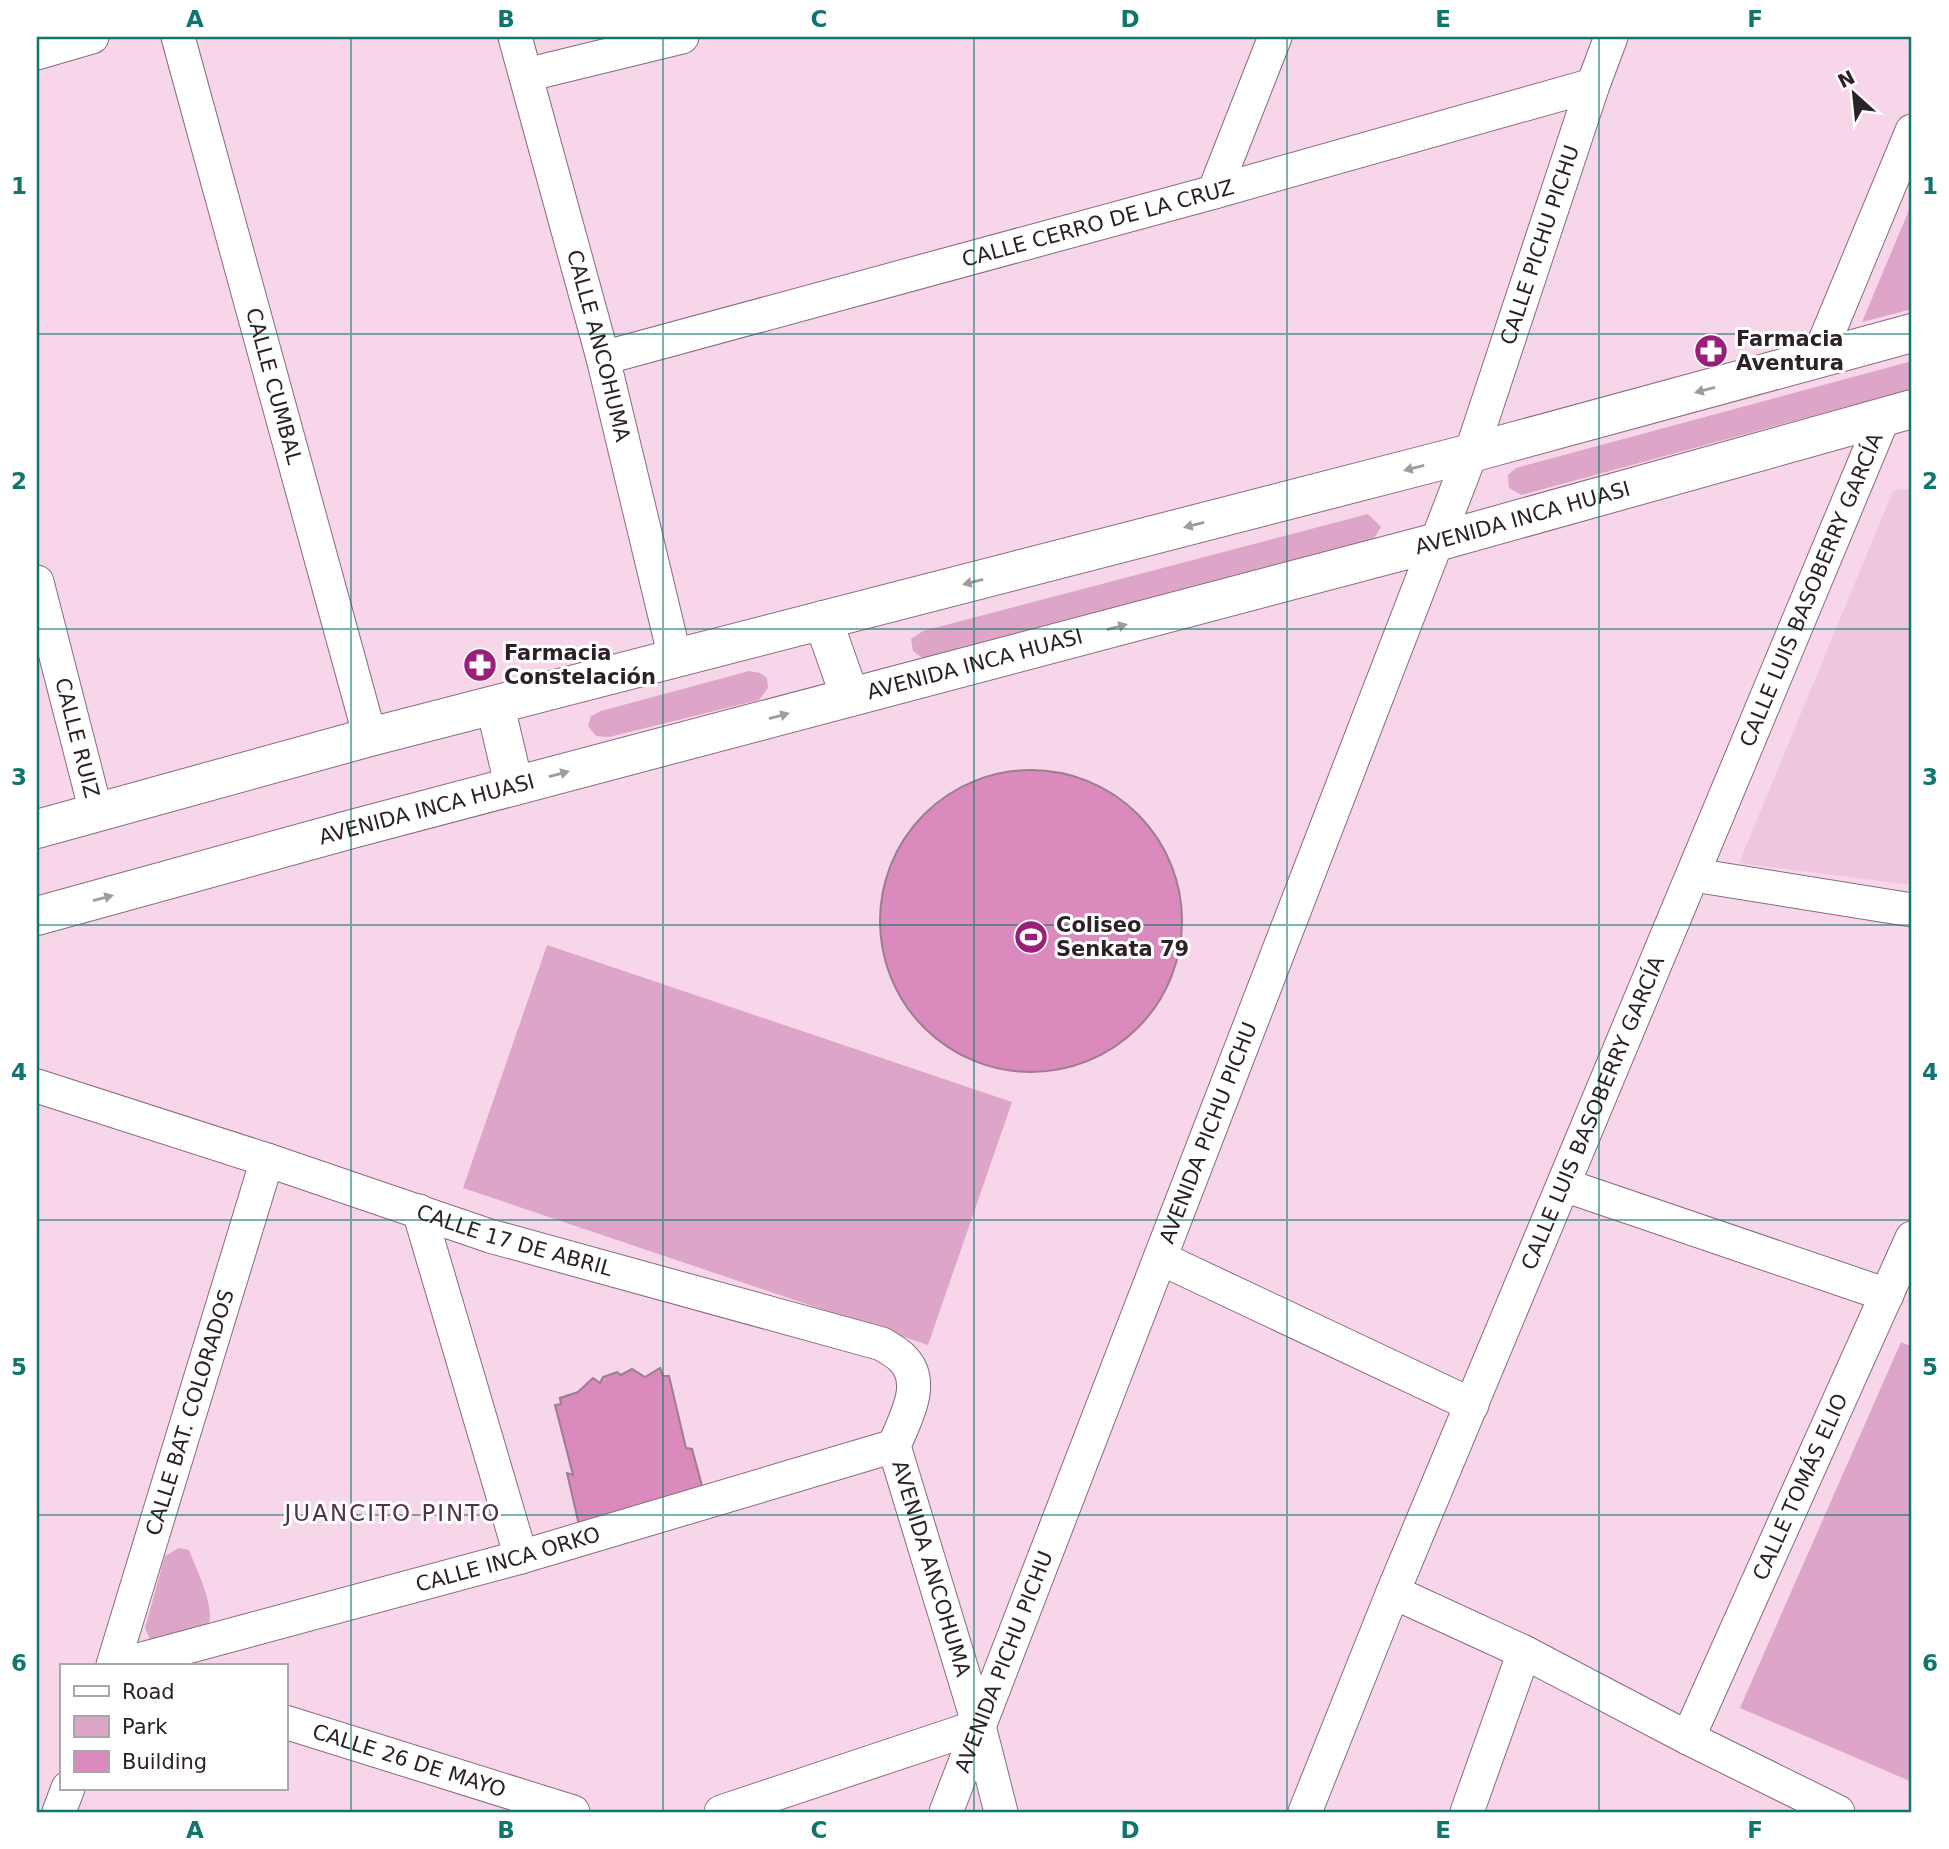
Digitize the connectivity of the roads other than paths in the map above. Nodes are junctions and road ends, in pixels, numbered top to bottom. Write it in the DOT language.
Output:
graph roads {
  1 [pos="92,37"];
  2 [pos="178,37"];
  3 [pos="515,37"];
  4 [pos="682,37"];
  5 [pos="1275,37"];
  6 [pos="1611,37"];
  7 [pos="37,53"];
  8 [pos="526,75"];
  9 [pos="1593,85"];
  10 [pos="1912,131"];
  11 [pos="1214,192"];
  12 [pos="1912,333"];
  13 [pos="603,358"];
  14 [pos="1817,360"];
  15 [pos="1898,413"];
  16 [pos="1471,453"];
  17 [pos="1437,542"];
  18 [pos="37,582"];
  19 [pos="823,620"];
  20 [pos="675,658"];
  21 [pos="850,697"];
  22 [pos="495,705"];
  23 [pos="370,737"];
  24 [pos="514,786"];
  25 [pos="96,812"];
  26 [pos="37,829"];
  27 [pos="1694,875"];
  28 [pos="1912,910"];
  29 [pos="37,916"];
  30 [pos="37,1086"];
  31 [pos="267,1160"];
  32 [pos="1564,1185"];
  33 [pos="419,1211"];
  34 [pos="1912,1238"];
  35 [pos="1160,1258"];
  36 [pos="1887,1295"];
  37 [pos="1472,1405"];
  38 [pos="894,1446"];
  39 [pos="521,1557"];
  40 [pos="1393,1592"];
  41 [pos="1524,1652"];
  42 [pos="113,1664"];
  43 [pos="124,1664"];
  44 [pos="287,1723"];
  45 [pos="979,1726"];
  46 [pos="1688,1738"];
  47 [pos="67,1790"];
  48 [pos="1790,1801"];
  49 [pos="59,1812"];
  50 [pos="573,1812"];
  51 [pos="721,1812"];
  52 [pos="946,1812"];
  53 [pos="1001,1812"];
  54 [pos="1305,1812"];
  55 [pos="1467,1812"];
  56 [pos="1838,1812"];
  1 -- 7 [label="street"];
  2 -- 23 [label="street, CALLE CUMBAL"];
  3 -- 8 [label="street, CALLE ANCOHUMA"];
  4 -- 8 [label="street"];
  5 -- 11 [label="street"];
  6 -- 9 [label="street, CALLE PICHU PICHU"];
  8 -- 13 [label="street, CALLE ANCOHUMA"];
  9 -- 11 [label="street, CALLE CERRO DE LA CRUZ"];
  9 -- 16 [label="street, CALLE PICHU PICHU"];
  10 -- 14 [label="street"];
  11 -- 13 [label="street, CALLE CERRO DE LA CRUZ"];
  12 -- 14 [label="street"];
  13 -- 20 [label="street, CALLE ANCOHUMA"];
  14 -- 16 [label="street, one-way"];
  15 -- 17 [label="street, AVENIDA INCA HUASI"];
  15 -- 27 [label="street, CALLE LUIS BASOBERRY GARCÍA"];
  16 -- 17 [label="street, AVENIDA PICHU PICHU"];
  16 -- 19 [label="street, one-way"];
  21 -- 17 [label="street, AVENIDA INCA HUASI, one-way"];
  17 -- 35 [label="street, AVENIDA PICHU PICHU"];
  18 -- 25 [label="street, CALLE RUIZ"];
  19 -- 20 [label="street"];
  19 -- 21 [label="street"];
  20 -- 22 [label="street"];
  24 -- 21 [label="street, AVENIDA INCA HUASI, one-way"];
  22 -- 23 [label="street"];
  22 -- 24 [label="street"];
  23 -- 25 [label="street"];
  29 -- 24 [label="street, AVENIDA INCA HUASI, one-way"];
  25 -- 26 [label="street"];
  27 -- 28 [label="street"];
  27 -- 32 [label="street, CALLE LUIS BASOBERRY GARCÍA"];
  30 -- 31 [label="street, CALLE 17 DE ABRIL"];
  31 -- 33 [label="street, CALLE 17 DE ABRIL"];
  31 -- 42 [label="street, CALLE BAT. COLORADOS"];
  32 -- 36 [label="street"];
  32 -- 37 [label="street, CALLE LUIS BASOBERRY GARCÍA"];
  33 -- 38 [label="street, CALLE 17 DE ABRIL"];
  33 -- 39 [label="street"];
  34 -- 36 [label="street, CALLE TOMÁS ELIO"];
  35 -- 37 [label="street"];
  35 -- 45 [label="street, AVENIDA PICHU PICHU"];
  36 -- 46 [label="street, CALLE TOMÁS ELIO"];
  37 -- 40 [label="street, CALLE LUIS BASOBERRY GARCÍA"];
  38 -- 39 [label="street, CALLE INCA ORKO"];
  38 -- 45 [label="street, AVENIDA ANCOHUMA"];
  39 -- 43 [label="street, CALLE INCA ORKO"];
  40 -- 41 [label="street"];
  40 -- 54 [label="street, CALLE LUIS BASOBERRY GARCÍA"];
  41 -- 46 [label="street"];
  41 -- 55 [label="street"];
  44 -- 50 [label="street, CALLE 26 DE MAYO"];
  45 -- 51 [label="street"];
  45 -- 52 [label="street, AVENIDA PICHU PICHU"];
  45 -- 53 [label="street, AVENIDA ANCOHUMA"];
  46 -- 48 [label="street"];
  47 -- 49 [label="street"];
  48 -- 56 [label="street"];
}
